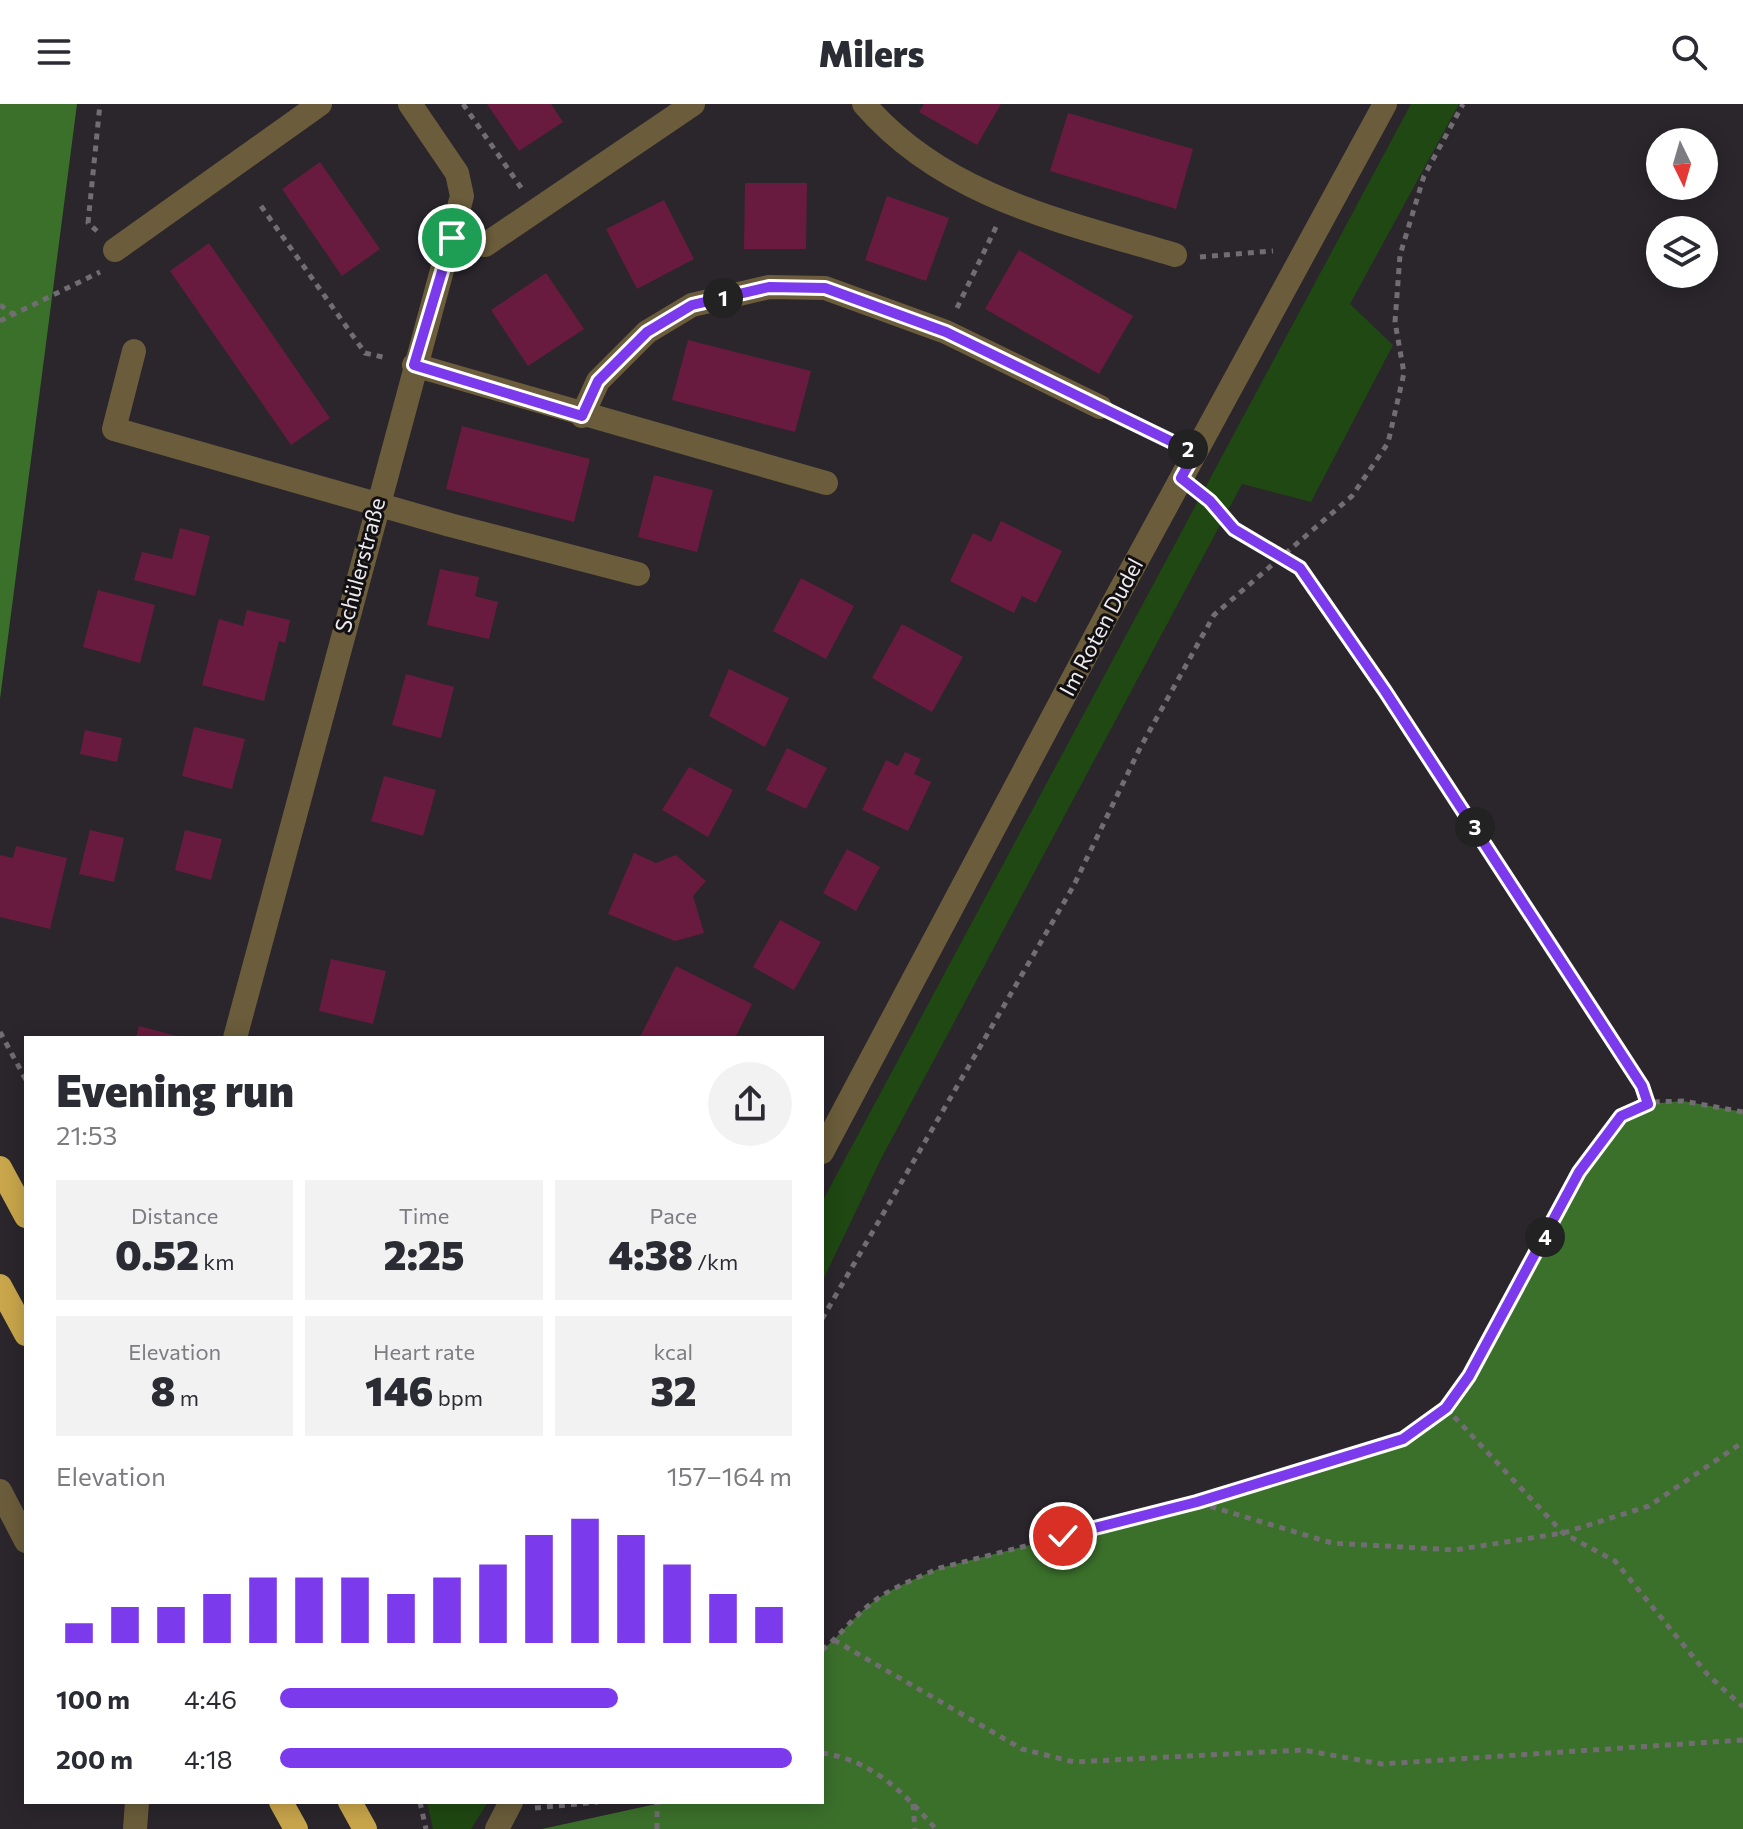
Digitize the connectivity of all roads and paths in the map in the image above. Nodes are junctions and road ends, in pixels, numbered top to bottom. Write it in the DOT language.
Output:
graph roads {
  1 [pos="100,104"];
  2 [pos="320,104"];
  3 [pos="410,104"];
  4 [pos="463,104"];
  5 [pos="693,104"];
  6 [pos="864,104"];
  7 [pos="1385,104"];
  8 [pos="1463,104"];
  9 [pos="1007,204"];
  10 [pos="261,206"];
  11 [pos="535,209"];
  12 [pos="452,238"];
  13 [pos="115,250"];
  14 [pos="1305,250"];
  15 [pos="1175,255"];
  16 [pos="0,305"];
  17 [pos="13,314"];
  18 [pos="0,321"];
  19 [pos="946,332"];
  20 [pos="134,351"];
  21 [pos="414,365"];
  22 [pos="1100,407"];
  23 [pos="582,416"];
  24 [pos="1195,453"];
  25 [pos="1181,478"];
  26 [pos="826,483"];
  27 [pos="377,504"];
  28 [pos="1281,557"];
  29 [pos="638,574"];
  30 [pos="0,1032"];
  31 [pos="236,1036"];
  32 [pos="24,1076"];
  33 [pos="1648,1104"];
  34 [pos="1743,1112"];
  35 [pos="824,1148"];
  36 [pos="0,1168"];
  37 [pos="24,1212"];
  38 [pos="0,1286"];
  39 [pos="824,1316"];
  40 [pos="24,1330"];
  41 [pos="1446,1408"];
  42 [pos="1743,1442"];
  43 [pos="0,1491"];
  44 [pos="1197,1502"];
  45 [pos="1563,1533"];
  46 [pos="24,1537"];
  47 [pos="837,1639"];
  48 [pos="824,1646"];
  49 [pos="1743,1707"];
  50 [pos="1743,1740"];
  51 [pos="824,1753"];
  52 [pos="913,1803"];
  53 [pos="137,1804"];
  54 [pos="282,1804"];
  55 [pos="351,1804"];
  56 [pos="420,1804"];
  57 [pos="510,1804"];
  58 [pos="521,1804"];
  59 [pos="583,1804"];
  60 [pos="657,1804"];
  61 [pos="135,1829"];
  62 [pos="296,1829"];
  63 [pos="365,1829"];
  64 [pos="426,1829"];
  65 [pos="497,1829"];
  66 [pos="657,1829"];
  67 [pos="915,1829"];
  68 [pos="936,1829"];
  1 -- 13 [label="path"];
  2 -- 13 [label="street"];
  3 -- 12 [label="street, Schülerstraße"];
  4 -- 11 [label="path"];
  5 -- 11 [label="street"];
  6 -- 9 [label="street"];
  7 -- 14 [label="street, Im Roten Dudel"];
  8 -- 28 [label="path"];
  9 -- 15 [label="street"];
  9 -- 19 [label="path"];
  10 -- 21 [label="path"];
  11 -- 12 [label="street"];
  12 -- 21 [label="street, Schülerstraße"];
  13 -- 17 [label="path"];
  14 -- 15 [label="path"];
  14 -- 24 [label="street, Im Roten Dudel"];
  16 -- 17 [label="path"];
  17 -- 18 [label="path"];
  19 -- 22 [label="street"];
  19 -- 23 [label="street"];
  20 -- 27 [label="street"];
  21 -- 23 [label="street"];
  21 -- 27 [label="street, Schülerstraße"];
  22 -- 24 [label="path"];
  23 -- 26 [label="street"];
  24 -- 25 [label="street, Im Roten Dudel"];
  25 -- 28 [label="path"];
  25 -- 35 [label="street, Im Roten Dudel"];
  27 -- 29 [label="street"];
  27 -- 31 [label="street, Schülerstraße"];
  28 -- 33 [label="path"];
  28 -- 39 [label="path"];
  30 -- 32 [label="path"];
  33 -- 34 [label="path"];
  33 -- 41 [label="path"];
  36 -- 37 [label="highway"];
  38 -- 40 [label="highway"];
  41 -- 44 [label="path"];
  41 -- 45 [label="path"];
  42 -- 45 [label="path"];
  43 -- 46 [label="street"];
  44 -- 45 [label="path"];
  44 -- 47 [label="path"];
  45 -- 49 [label="path"];
  47 -- 48 [label="path"];
  47 -- 50 [label="path"];
  51 -- 52 [label="path"];
  52 -- 67 [label="path"];
  52 -- 68 [label="path"];
  53 -- 61 [label="street"];
  54 -- 62 [label="highway"];
  55 -- 63 [label="highway"];
  56 -- 64 [label="path"];
  57 -- 65 [label="street"];
  58 -- 59 [label="path"];
  60 -- 66 [label="path"];
}
